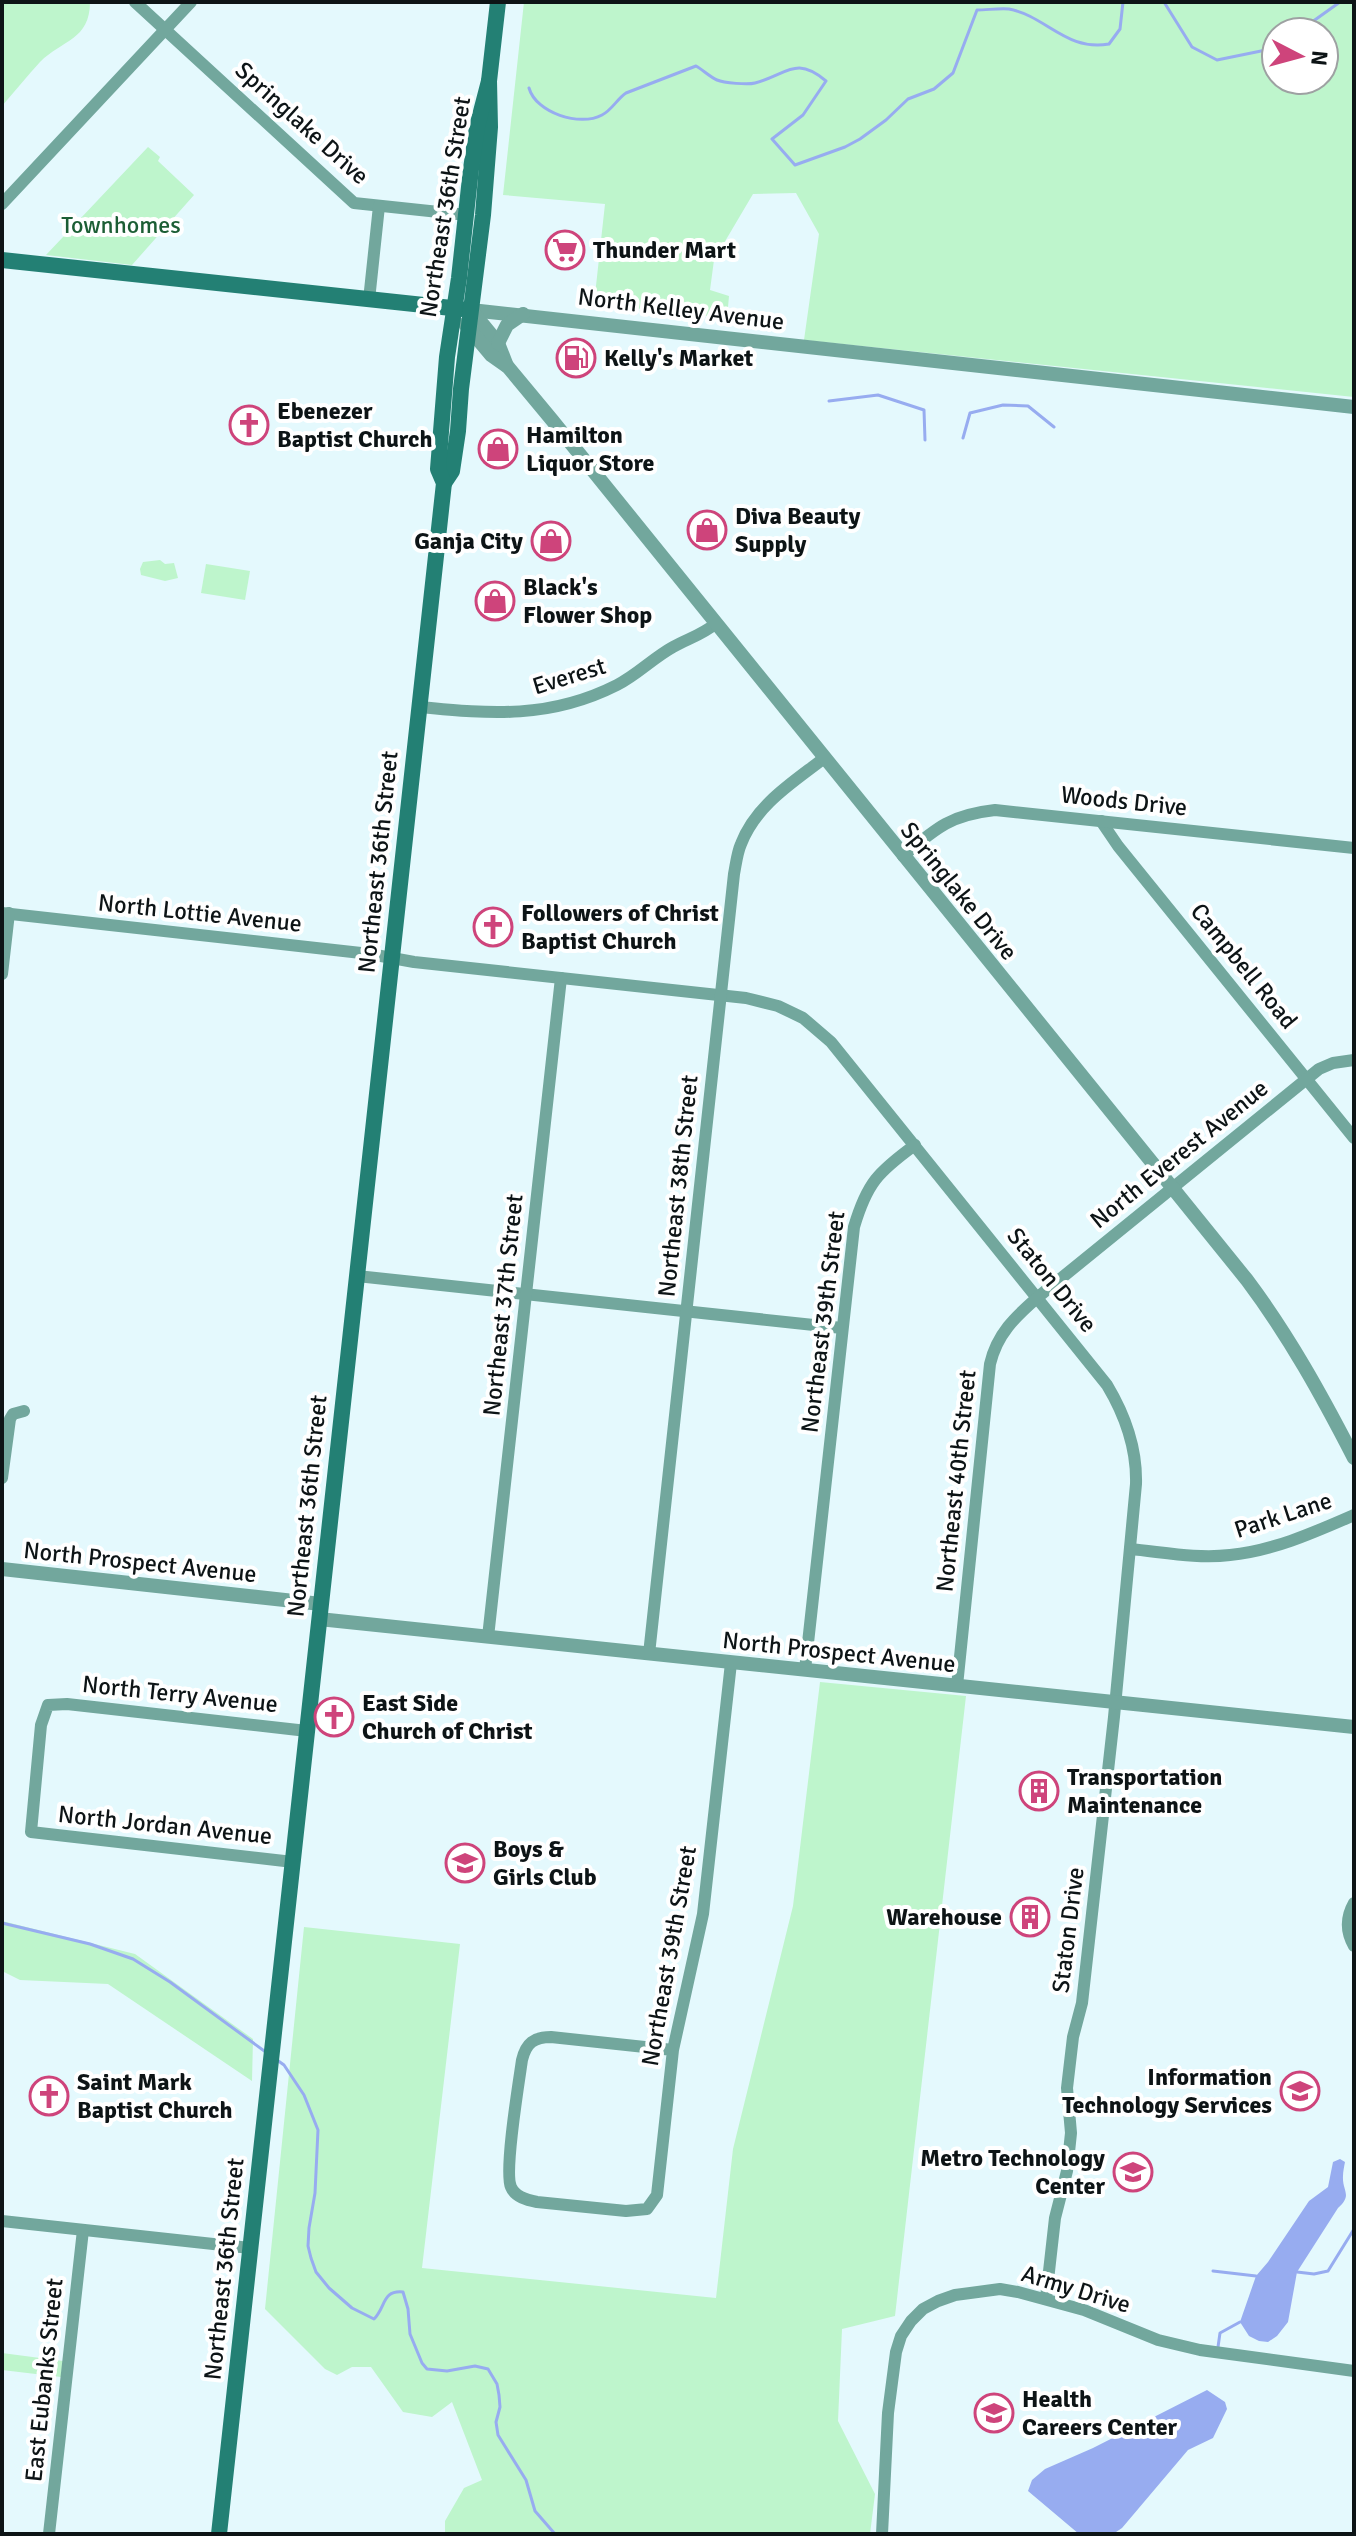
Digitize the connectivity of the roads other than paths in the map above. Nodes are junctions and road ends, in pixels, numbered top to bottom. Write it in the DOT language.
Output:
graph roads {
  1 [pos="135,2"];
  2 [pos="191,2"];
  3 [pos="498,2"];
  4 [pos="165,29"];
  5 [pos="2,204"];
  6 [pos="379,206"];
  7 [pos="475,215"];
  8 [pos="2,260"];
  9 [pos="369,300"];
  10 [pos="453,308"];
  11 [pos="471,310"];
  12 [pos="523,314"];
  13 [pos="468,328"];
  14 [pos="498,343"];
  15 [pos="508,367"];
  16 [pos="1354,407"];
  17 [pos="444,483"];
  18 [pos="715,624"];
  19 [pos="420,707"];
  20 [pos="823,759"];
  21 [pos="1101,821"];
  22 [pos="1354,848"];
  23 [pos="903,856"];
  24 [pos="5,913"];
  25 [pos="392,958"];
  26 [pos="2,974"];
  27 [pos="561,978"];
  28 [pos="721,995"];
  29 [pos="1354,1060"];
  30 [pos="1308,1078"];
  31 [pos="1354,1138"];
  32 [pos="915,1145"];
  33 [pos="1172,1188"];
  34 [pos="357,1276"];
  35 [pos="526,1295"];
  36 [pos="1038,1297"];
  37 [pos="686,1312"];
  38 [pos="842,1328"];
  39 [pos="24,1411"];
  40 [pos="1354,1458"];
  41 [pos="2,1478"];
  42 [pos="1354,1515"];
  43 [pos="1130,1549"];
  44 [pos="2,1569"];
  45 [pos="320,1612"];
  46 [pos="488,1637"];
  47 [pos="649,1654"];
  48 [pos="731,1663"];
  49 [pos="805,1670"];
  50 [pos="957,1686"];
  51 [pos="1115,1702"];
  52 [pos="1354,1727"];
  53 [pos="307,1731"];
  54 [pos="31,1832"];
  55 [pos="293,1862"];
  56 [pos="1354,1903"];
  57 [pos="1354,1946"];
  58 [pos="673,2050"];
  59 [pos="2,2221"];
  60 [pos="83,2230"];
  61 [pos="250,2248"];
  62 [pos="1046,2298"];
  63 [pos="1354,2371"];
  64 [pos="49,2534"];
  65 [pos="219,2534"];
  66 [pos="882,2534"];
  1 -- 4 [label="street, Springlake Drive"];
  2 -- 4 [label="street"];
  3 -- 7 [label="main road, Northeast 36th Street"];
  4 -- 5 [label="street"];
  4 -- 6 [label="street, Springlake Drive"];
  6 -- 7 [label="street, Springlake Drive"];
  6 -- 9 [label="street"];
  7 -- 10 [label="main road, Northeast 36th Street"];
  7 -- 11 [label="main road, Northeast 36th Street"];
  8 -- 9 [label="main road, North Kelley Avenue"];
  9 -- 10 [label="main road, North Kelley Avenue"];
  10 -- 11 [label="main road, North Kelley Avenue"];
  10 -- 13 [label="street, Springlake Drive"];
  10 -- 17 [label="main road, Northeast 36th Street"];
  11 -- 12 [label="street, North Kelley Avenue"];
  11 -- 13 [label="main road, Northeast 36th Street"];
  11 -- 14 [label="street, Springlake Drive"];
  12 -- 14 [label="street"];
  12 -- 16 [label="street, North Kelley Avenue"];
  13 -- 15 [label="street, Springlake Drive"];
  13 -- 17 [label="main road, Northeast 36th Street"];
  14 -- 15 [label="street, Springlake Drive"];
  15 -- 18 [label="street, Springlake Drive"];
  17 -- 19 [label="main road, Northeast 36th Street"];
  18 -- 19 [label="street, Everest"];
  18 -- 20 [label="street, Springlake Drive"];
  19 -- 25 [label="main road, Northeast 36th Street"];
  20 -- 23 [label="street, Springlake Drive"];
  20 -- 28 [label="street, Northeast 38th Street"];
  21 -- 22 [label="street, Woods Drive"];
  21 -- 23 [label="street, Woods Drive"];
  21 -- 30 [label="street, Campbell Road"];
  23 -- 33 [label="street, Springlake Drive"];
  24 -- 25 [label="street, North Lottie Avenue"];
  24 -- 26 [label="street"];
  25 -- 27 [label="street, Staton Drive"];
  25 -- 34 [label="main road, Northeast 36th Street"];
  27 -- 28 [label="street, Staton Drive"];
  27 -- 35 [label="street, Northeast 37th Street"];
  28 -- 32 [label="street, Staton Drive"];
  28 -- 37 [label="street, Northeast 38th Street"];
  29 -- 30 [label="street, North Everest Avenue"];
  30 -- 31 [label="street, Campbell Road"];
  30 -- 33 [label="street, North Everest Avenue"];
  32 -- 36 [label="street, Staton Drive"];
  32 -- 38 [label="street, Northeast 39th Street"];
  33 -- 36 [label="street, North Everest Avenue"];
  33 -- 40 [label="street, Springlake Drive"];
  34 -- 35 [label="street"];
  34 -- 45 [label="main road, Northeast 36th Street"];
  35 -- 37 [label="street"];
  35 -- 46 [label="street, Northeast 37th Street"];
  36 -- 43 [label="street, Staton Drive"];
  36 -- 50 [label="street, Northeast 40th Street"];
  37 -- 38 [label="street"];
  37 -- 47 [label="street, Northeast 38th Street"];
  38 -- 49 [label="street, Northeast 39th Street"];
  39 -- 41 [label="street"];
  42 -- 43 [label="street, Park Lane"];
  43 -- 51 [label="street, Staton Drive"];
  44 -- 45 [label="street, North Prospect Avenue"];
  45 -- 46 [label="street, North Prospect Avenue"];
  45 -- 53 [label="main road, Northeast 36th Street"];
  46 -- 47 [label="street, North Prospect Avenue"];
  47 -- 48 [label="street, North Prospect Avenue"];
  48 -- 49 [label="street, North Prospect Avenue"];
  48 -- 58 [label="street, Northeast 39th Street"];
  49 -- 50 [label="street, North Prospect Avenue"];
  50 -- 51 [label="street, North Prospect Avenue"];
  51 -- 52 [label="street, North Prospect Avenue"];
  51 -- 62 [label="street, Staton Drive"];
  53 -- 54 [label="street, North Terry Avenue"];
  53 -- 55 [label="main road, Northeast 36th Street"];
  54 -- 55 [label="street, North Jordan Avenue"];
  55 -- 61 [label="main road, Northeast 36th Street"];
  56 -- 57 [label="street"];
  58 -- 58 [label="street, Northeast 39th Street"];
  59 -- 60 [label="street"];
  60 -- 61 [label="street"];
  60 -- 64 [label="street, East Eubanks Street"];
  61 -- 65 [label="main road, Northeast 36th Street"];
  62 -- 63 [label="street, Army Drive"];
  62 -- 66 [label="street, Army Drive"];
}
